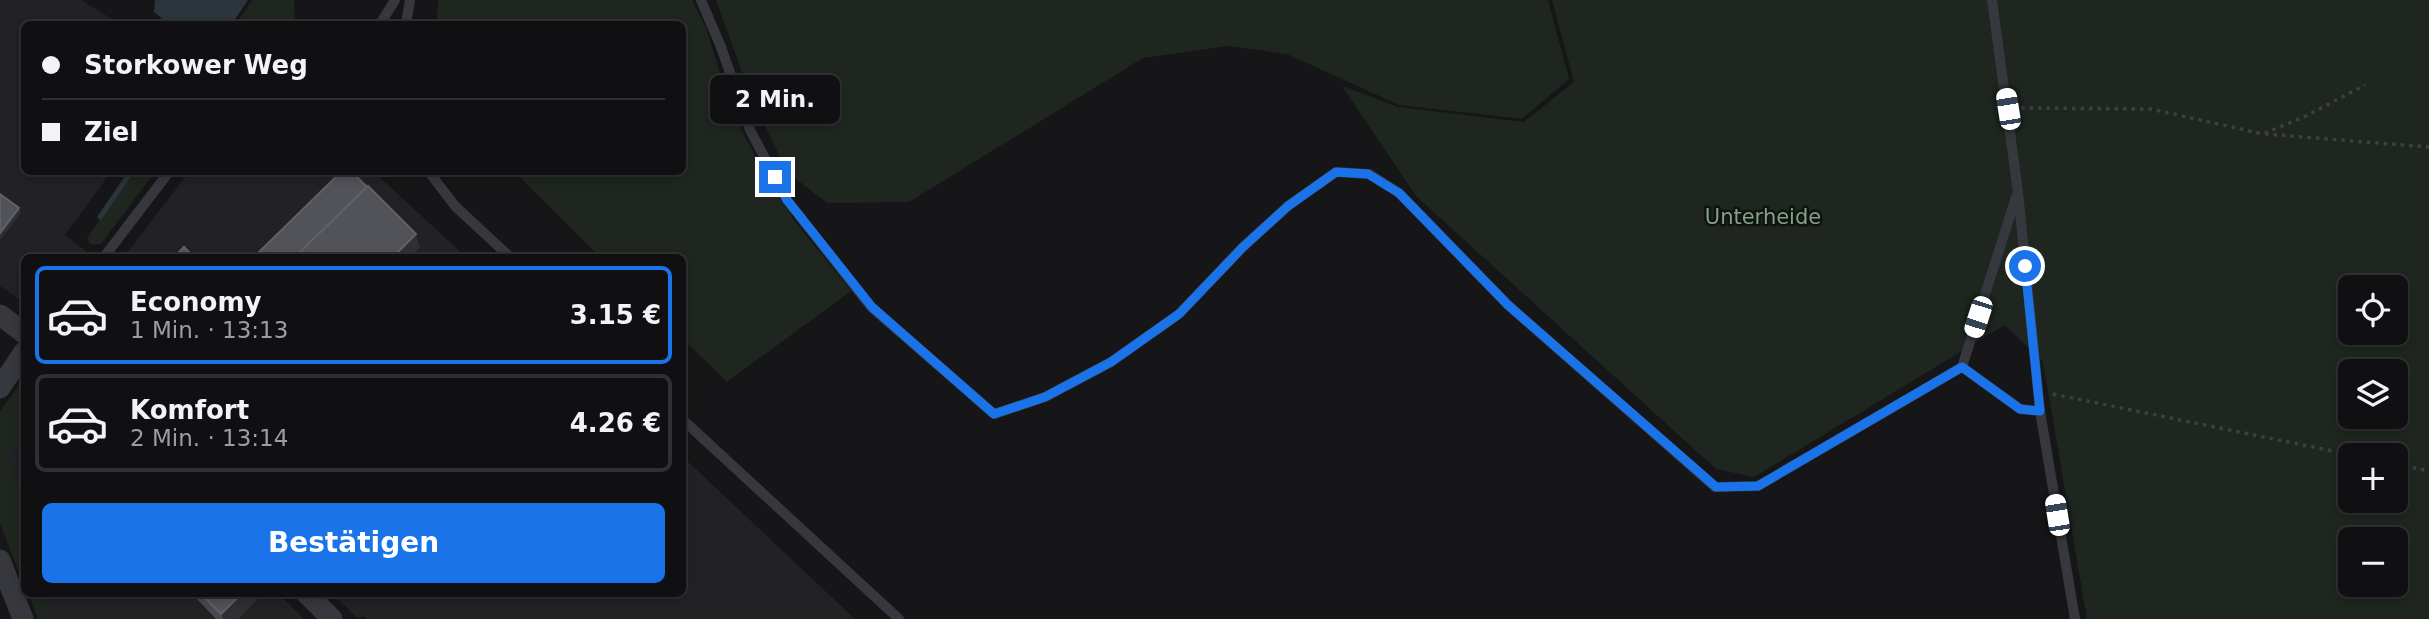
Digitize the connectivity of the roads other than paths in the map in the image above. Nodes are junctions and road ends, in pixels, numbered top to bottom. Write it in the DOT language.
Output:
graph roads {
  1 [pos="396,0"];
  2 [pos="410,0"];
  3 [pos="701,0"];
  4 [pos="1992,0"];
  5 [pos="382,21"];
  6 [pos="406,21"];
  7 [pos="167,175"];
  8 [pos="431,175"];
  9 [pos="2018,191"];
  10 [pos="106,254"];
  11 [pos="506,254"];
  12 [pos="0,315"];
  13 [pos="21,330"];
  14 [pos="21,356"];
  15 [pos="1962,367"];
  16 [pos="0,388"];
  17 [pos="2040,411"];
  18 [pos="686,423"];
  19 [pos="0,560"];
  20 [pos="310,597"];
  21 [pos="23,619"];
  22 [pos="332,619"];
  23 [pos="899,619"];
  24 [pos="2074,619"];
  1 -- 5 [label="lane"];
  2 -- 6 [label="lane"];
  3 -- 15 [label="lane"];
  4 -- 9 [label="lane"];
  7 -- 10 [label="lane"];
  8 -- 11 [label="lane"];
  9 -- 15 [label="lane"];
  9 -- 17 [label="lane"];
  12 -- 13 [label="street"];
  14 -- 16 [label="street"];
  15 -- 17 [label="lane"];
  17 -- 24 [label="lane"];
  18 -- 23 [label="lane"];
  19 -- 21 [label="street"];
  20 -- 22 [label="street"];
}
